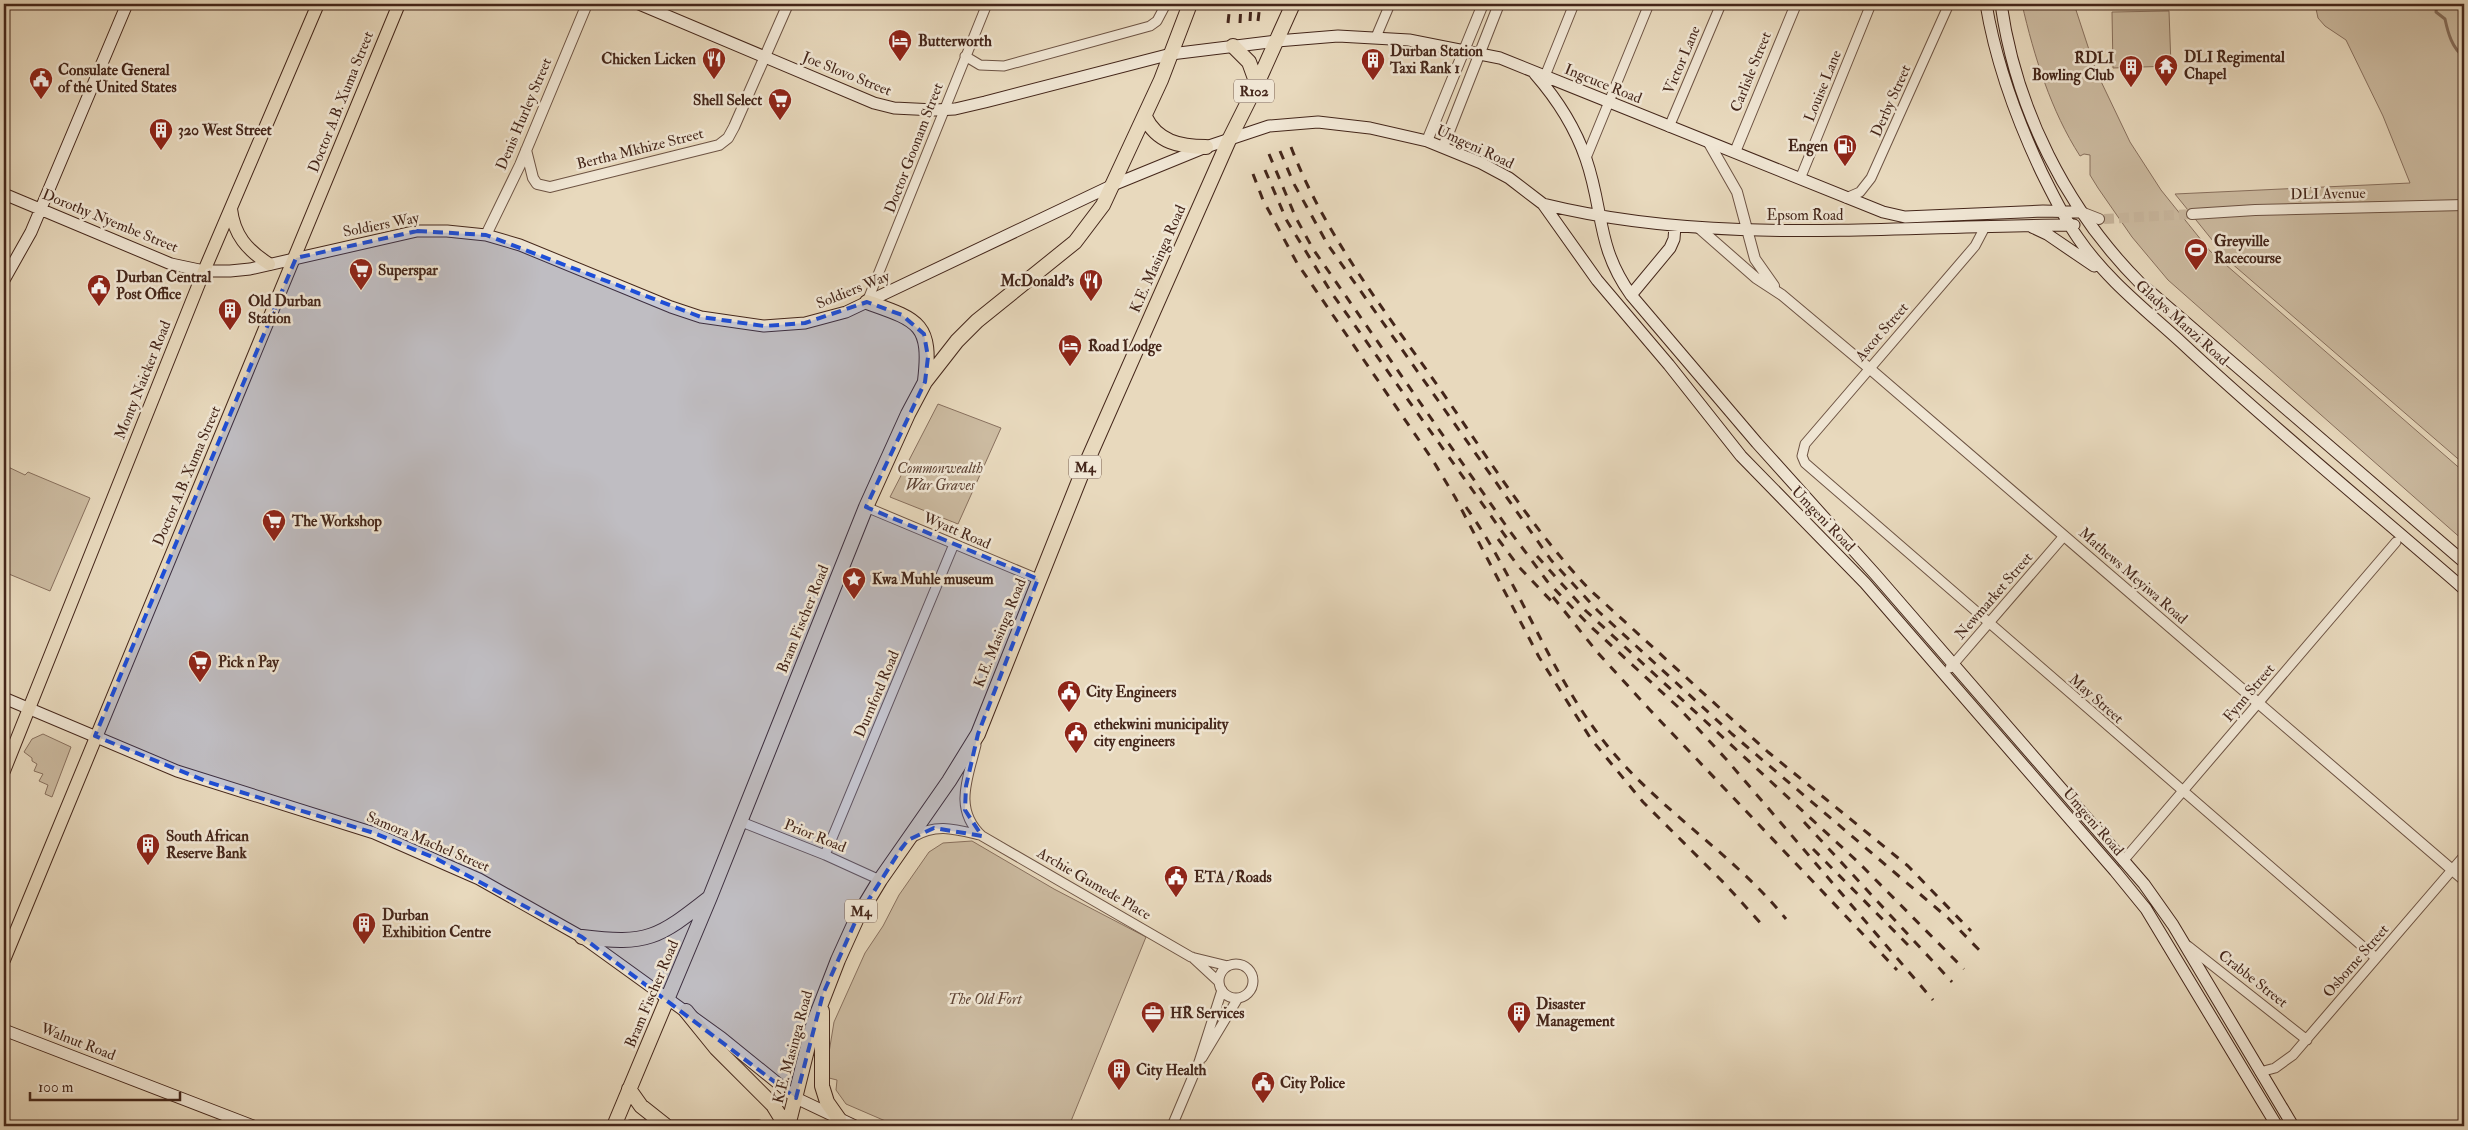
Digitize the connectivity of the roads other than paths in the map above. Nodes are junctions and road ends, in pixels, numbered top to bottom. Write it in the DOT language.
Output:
graph roads {
  1 [pos="127,4"];
  2 [pos="318,4"];
  3 [pos="399,4"];
  4 [pos="587,4"];
  5 [pos="639,4"];
  6 [pos="788,4"];
  7 [pos="987,4"];
  8 [pos="1166,4"];
  9 [pos="1190,4"];
  10 [pos="1293,4"];
  11 [pos="1390,4"];
  12 [pos="1483,4"];
  13 [pos="1499,4"];
  14 [pos="1574,4"];
  15 [pos="1649,4"];
  16 [pos="1721,4"];
  17 [pos="1796,4"];
  18 [pos="1872,4"];
  19 [pos="1949,4"];
  20 [pos="1986,4"];
  21 [pos="2001,4"];
  22 [pos="1376,37"];
  23 [pos="1277,41"];
  24 [pos="1232,46"];
  25 [pos="1463,50"];
  26 [pos="1480,53"];
  27 [pos="1171,54"];
  28 [pos="766,56"];
  29 [pos="966,56"];
  30 [pos="1533,71"];
  31 [pos="1545,76"];
  32 [pos="1258,84"];
  33 [pos="1609,104"];
  34 [pos="943,110"];
  35 [pos="1145,117"];
  36 [pos="1669,127"];
  37 [pos="1229,140"];
  38 [pos="1427,141"];
  39 [pos="1709,143"];
  40 [pos="1206,147"];
  41 [pos="1443,147"];
  42 [pos="526,150"];
  43 [pos="1735,152"];
  44 [pos="1586,158"];
  45 [pos="1800,179"];
  46 [pos="1113,185"];
  47 [pos="4,194"];
  48 [pos="1846,198"];
  49 [pos="1543,204"];
  50 [pos="2464,205"];
  51 [pos="231,208"];
  52 [pos="41,209"];
  53 [pos="2061,211"];
  54 [pos="2081,212"];
  55 [pos="2192,214"];
  56 [pos="1598,216"];
  57 [pos="2098,221"];
  58 [pos="2070,225"];
  59 [pos="1675,226"];
  60 [pos="2029,226"];
  61 [pos="1985,227"];
  62 [pos="1699,228"];
  63 [pos="1746,230"];
  64 [pos="486,235"];
  65 [pos="296,258"];
  66 [pos="269,264"];
  67 [pos="204,271"];
  68 [pos="2108,275"];
  69 [pos="4,280"];
  70 [pos="1782,295"];
  71 [pos="1631,296"];
  72 [pos="867,302"];
  73 [pos="2218,351"];
  74 [pos="2206,366"];
  75 [pos="1869,368"];
  76 [pos="924,382"];
  77 [pos="1757,443"];
  78 [pos="1741,456"];
  79 [pos="1802,456"];
  80 [pos="866,507"];
  81 [pos="2416,520"];
  82 [pos="2064,536"];
  83 [pos="2399,539"];
  84 [pos="954,544"];
  85 [pos="2464,562"];
  86 [pos="1875,574"];
  87 [pos="1038,579"];
  88 [pos="1865,583"];
  89 [pos="2464,589"];
  90 [pos="1903,608"];
  91 [pos="1893,617"];
  92 [pos="1988,624"];
  93 [pos="1923,631"];
  94 [pos="1914,639"];
  95 [pos="1949,670"];
  96 [pos="4,698"];
  97 [pos="2257,703"];
  98 [pos="28,709"];
  99 [pos="978,734"];
  100 [pos="95,736"];
  101 [pos="4,771"];
  102 [pos="2183,792"];
  103 [pos="739,821"];
  104 [pos="982,836"];
  105 [pos="908,840"];
  106 [pos="825,855"];
  107 [pos="2464,856"];
  108 [pos="2123,861"];
  109 [pos="2452,870"];
  110 [pos="880,880"];
  111 [pos="2464,880"];
  112 [pos="710,897"];
  113 [pos="582,937"];
  114 [pos="2182,941"];
  115 [pos="1191,956"];
  116 [pos="2376,958"];
  117 [pos="4,960"];
  118 [pos="1228,966"];
  119 [pos="1220,986"];
  120 [pos="668,998"];
  121 [pos="1238,998"];
  122 [pos="821,1000"];
  123 [pos="686,1011"];
  124 [pos="4,1030"];
  125 [pos="2307,1040"];
  126 [pos="1199,1062"];
  127 [pos="2260,1072"];
  128 [pos="629,1089"];
  129 [pos="796,1098"];
  130 [pos="839,1119"];
  131 [pos="666,1125"];
  132 [pos="253,1126"];
  133 [pos="614,1126"];
  134 [pos="630,1126"];
  135 [pos="759,1126"];
  136 [pos="787,1126"];
  137 [pos="855,1126"];
  138 [pos="1172,1126"];
  139 [pos="2277,1126"];
  140 [pos="2293,1126"];
  1 -- 52 [label="main road"];
  2 -- 51 [label="main road, Monty Naicker Road"];
  3 -- 65 [label="main road, Doctor A.B. Xuma Street"];
  4 -- 42 [label="street, Denis Hurley Street"];
  5 -- 28 [label="main road, Joe Slovo Street"];
  6 -- 28 [label="street, Bertha Mkhize Street"];
  7 -- 29 [label="street, Doctor Goonam Street"];
  8 -- 29 [label="street"];
  9 -- 27 [label="highway"];
  10 -- 23 [label="highway, R102"];
  11 -- 22 [label="street"];
  12 -- 25 [label="street"];
  13 -- 26 [label="street"];
  14 -- 31 [label="street"];
  15 -- 33 [label="street"];
  16 -- 36 [label="street, Victor Lane"];
  17 -- 43 [label="street, Carlisle Street"];
  18 -- 45 [label="street, Louise Lane"];
  19 -- 48 [label="street, Derby Street"];
  20 -- 53 [label="main road, Gladys Manzi Road"];
  21 -- 54 [label="main road, Gladys Manzi Road"];
  22 -- 23 [label="main road, Ingcuce Road"];
  22 -- 25 [label="main road, Ingcuce Road"];
  23 -- 24 [label="main road, Ingcuce Road"];
  23 -- 32 [label="highway, R102"];
  24 -- 27 [label="main road"];
  24 -- 32 [label="highway"];
  25 -- 26 [label="main road, Ingcuce Road"];
  25 -- 38 [label="street"];
  26 -- 30 [label="main road, Ingcuce Road"];
  26 -- 41 [label="street"];
  27 -- 34 [label="main road, Joe Slovo Street"];
  27 -- 35 [label="highway"];
  28 -- 34 [label="main road, Joe Slovo Street"];
  28 -- 42 [label="street, Bertha Mkhize Street"];
  29 -- 34 [label="street, Doctor Goonam Street"];
  30 -- 31 [label="main road, Ingcuce Road"];
  30 -- 44 [label="main road, Umgeni Road"];
  31 -- 33 [label="main road, Ingcuce Road"];
  32 -- 37 [label="highway, R102"];
  33 -- 36 [label="main road, Ingcuce Road"];
  33 -- 44 [label="street"];
  34 -- 72 [label="street, Doctor Goonam Street"];
  35 -- 40 [label="highway"];
  35 -- 46 [label="highway, Bram Fischer Road"];
  36 -- 39 [label="main road, Ingcuce Road"];
  37 -- 38 [label="main road, Umgeni Road"];
  37 -- 40 [label="main road, Soldiers Way"];
  37 -- 87 [label="highway, K.E. Masinga Road / M4"];
  38 -- 41 [label="main road, Umgeni Road"];
  39 -- 43 [label="main road, Ingcuce Road"];
  39 -- 63 [label="street, Mathews Meyiwa Road"];
  40 -- 46 [label="main road, Soldiers Way"];
  41 -- 49 [label="main road, Umgeni Road"];
  42 -- 64 [label="street, Denis Hurley Street"];
  43 -- 45 [label="main road, Ingcuce Road"];
  44 -- 56 [label="main road, Umgeni Road"];
  45 -- 48 [label="main road, Ingcuce Road"];
  46 -- 72 [label="main road, Soldiers Way"];
  46 -- 76 [label="highway, Bram Fischer Road"];
  47 -- 52 [label="main road, Dorothy Nyembe Street"];
  48 -- 53 [label="main road, Ingcuce Road"];
  49 -- 56 [label="main road, Epsom Road"];
  49 -- 78 [label="main road, Umgeni Road"];
  50 -- 55 [label="street, DLI Avenue"];
  51 -- 66 [label="main road"];
  51 -- 67 [label="main road, Monty Naicker Road"];
  52 -- 67 [label="main road, Dorothy Nyembe Street"];
  52 -- 69 [label="main road"];
  53 -- 54 [label="main road"];
  53 -- 58 [label="main road, Gladys Manzi Road"];
  54 -- 57 [label="main road, Gladys Manzi Road"];
  56 -- 59 [label="main road, Epsom Road"];
  56 -- 71 [label="main road, Umgeni Road"];
  57 -- 58 [label="main road, Epsom Road"];
  57 -- 73 [label="main road, Gladys Manzi Road"];
  58 -- 60 [label="main road, Epsom Road"];
  58 -- 68 [label="main road, Gladys Manzi Road"];
  59 -- 62 [label="main road, Epsom Road"];
  59 -- 71 [label="main road"];
  60 -- 61 [label="main road, Epsom Road"];
  60 -- 68 [label="main road"];
  61 -- 63 [label="main road, Epsom Road"];
  61 -- 75 [label="street, Ascot Street"];
  62 -- 63 [label="main road, Epsom Road"];
  62 -- 70 [label="street, Mathews Meyiwa Road"];
  63 -- 70 [label="street, Mathews Meyiwa Road"];
  64 -- 65 [label="main road, Soldiers Way"];
  64 -- 72 [label="main road, Soldiers Way"];
  65 -- 66 [label="main road, Dorothy Nyembe Street"];
  65 -- 100 [label="main road, Doctor A.B. Xuma Street"];
  66 -- 67 [label="main road, Dorothy Nyembe Street"];
  67 -- 98 [label="main road, Monty Naicker Road"];
  68 -- 74 [label="main road, Gladys Manzi Road"];
  70 -- 75 [label="street, Mathews Meyiwa Road"];
  71 -- 77 [label="main road, Umgeni Road"];
  72 -- 76 [label="highway"];
  73 -- 74 [label="main road"];
  73 -- 81 [label="main road, Gladys Manzi Road"];
  74 -- 83 [label="main road, Gladys Manzi Road"];
  75 -- 79 [label="street, Ascot Street"];
  75 -- 82 [label="street, Mathews Meyiwa Road"];
  76 -- 80 [label="highway, Bram Fischer Road"];
  77 -- 78 [label="main road"];
  77 -- 86 [label="main road, Umgeni Road"];
  78 -- 88 [label="main road, Umgeni Road"];
  79 -- 92 [label="street, May Street"];
  80 -- 84 [label="street, Wyatt Road"];
  80 -- 103 [label="highway, Bram Fischer Road"];
  81 -- 83 [label="main road"];
  81 -- 85 [label="main road, Gladys Manzi Road"];
  82 -- 92 [label="street, Newmarket Street"];
  82 -- 97 [label="street, Mathews Meyiwa Road"];
  83 -- 89 [label="main road, Gladys Manzi Road"];
  83 -- 97 [label="street, Fynn Street"];
  84 -- 87 [label="street, Wyatt Road"];
  84 -- 106 [label="street, Durnford Road"];
  86 -- 88 [label="main road"];
  86 -- 90 [label="main road, Umgeni Road"];
  87 -- 99 [label="highway, K.E. Masinga Road / M4"];
  88 -- 91 [label="main road, Umgeni Road"];
  90 -- 91 [label="main road"];
  90 -- 93 [label="main road, Umgeni Road"];
  91 -- 94 [label="main road, Umgeni Road"];
  92 -- 95 [label="street, Newmarket Street"];
  92 -- 102 [label="street, May Street"];
  93 -- 94 [label="main road"];
  93 -- 95 [label="main road, Umgeni Road"];
  94 -- 95 [label="main road, Umgeni Road"];
  95 -- 108 [label="main road, Umgeni Road"];
  95 -- 139 [label="main road, Umgeni Road"];
  96 -- 98 [label="main road, Samora Machel Street"];
  97 -- 102 [label="street, Fynn Street"];
  97 -- 109 [label="street, Mathews Meyiwa Road"];
  98 -- 100 [label="main road, Samora Machel Street"];
  98 -- 101 [label="main road, Monty Naicker Road"];
  99 -- 104 [label="street, Archie Gumede Place"];
  99 -- 105 [label="highway, K.E. Masinga Road / M4"];
  100 -- 113 [label="main road, Samora Machel Street"];
  100 -- 117 [label="main road, Doctor A.B. Xuma Street"];
  102 -- 108 [label="street, Fynn Street"];
  102 -- 116 [label="street, May Street"];
  103 -- 106 [label="street, Prior Road"];
  103 -- 112 [label="highway, Bram Fischer Road"];
  104 -- 105 [label="street, Archie Gumede Place"];
  104 -- 115 [label="street, Archie Gumede Place"];
  105 -- 110 [label="highway, K.E. Masinga Road / M4"];
  106 -- 110 [label="street, Prior Road"];
  107 -- 109 [label="street, Osborne Street"];
  108 -- 114 [label="main road, Umgeni Road"];
  109 -- 111 [label="street, Mathews Meyiwa Road"];
  109 -- 116 [label="street, Osborne Street"];
  110 -- 122 [label="highway, K.E. Masinga Road / M4"];
  112 -- 113 [label="highway"];
  112 -- 120 [label="highway, Bram Fischer Road"];
  113 -- 120 [label="main road, Samora Machel Street"];
  114 -- 125 [label="street, Crabbe Street"];
  114 -- 127 [label="main road, Umgeni Road"];
  115 -- 118 [label="street, Archie Gumede Place"];
  115 -- 119 [label="street, Archie Gumede Place"];
  116 -- 125 [label="street, Osborne Street"];
  118 -- 119 [label="street"];
  118 -- 121 [label="street"];
  119 -- 121 [label="street"];
  119 -- 126 [label="street"];
  120 -- 123 [label="main road, Samora Machel Street"];
  120 -- 128 [label="highway, Bram Fischer Road"];
  121 -- 126 [label="street"];
  122 -- 129 [label="highway, K.E. Masinga Road / M4"];
  122 -- 130 [label="highway"];
  123 -- 129 [label="main road, Samora Machel Street"];
  123 -- 136 [label="highway"];
  124 -- 132 [label="main road, Walnut Road"];
  125 -- 127 [label="street, Osborne Street"];
  126 -- 138 [label="street"];
  127 -- 140 [label="main road, Umgeni Road"];
  128 -- 131 [label="highway"];
  128 -- 133 [label="highway, Bram Fischer Road"];
  129 -- 130 [label="main road, Samora Machel Street"];
  129 -- 136 [label="highway, K.E. Masinga Road / M4"];
  130 -- 137 [label="main road, Samora Machel Street"];
  131 -- 134 [label="main road"];
  131 -- 135 [label="main road"];
}
